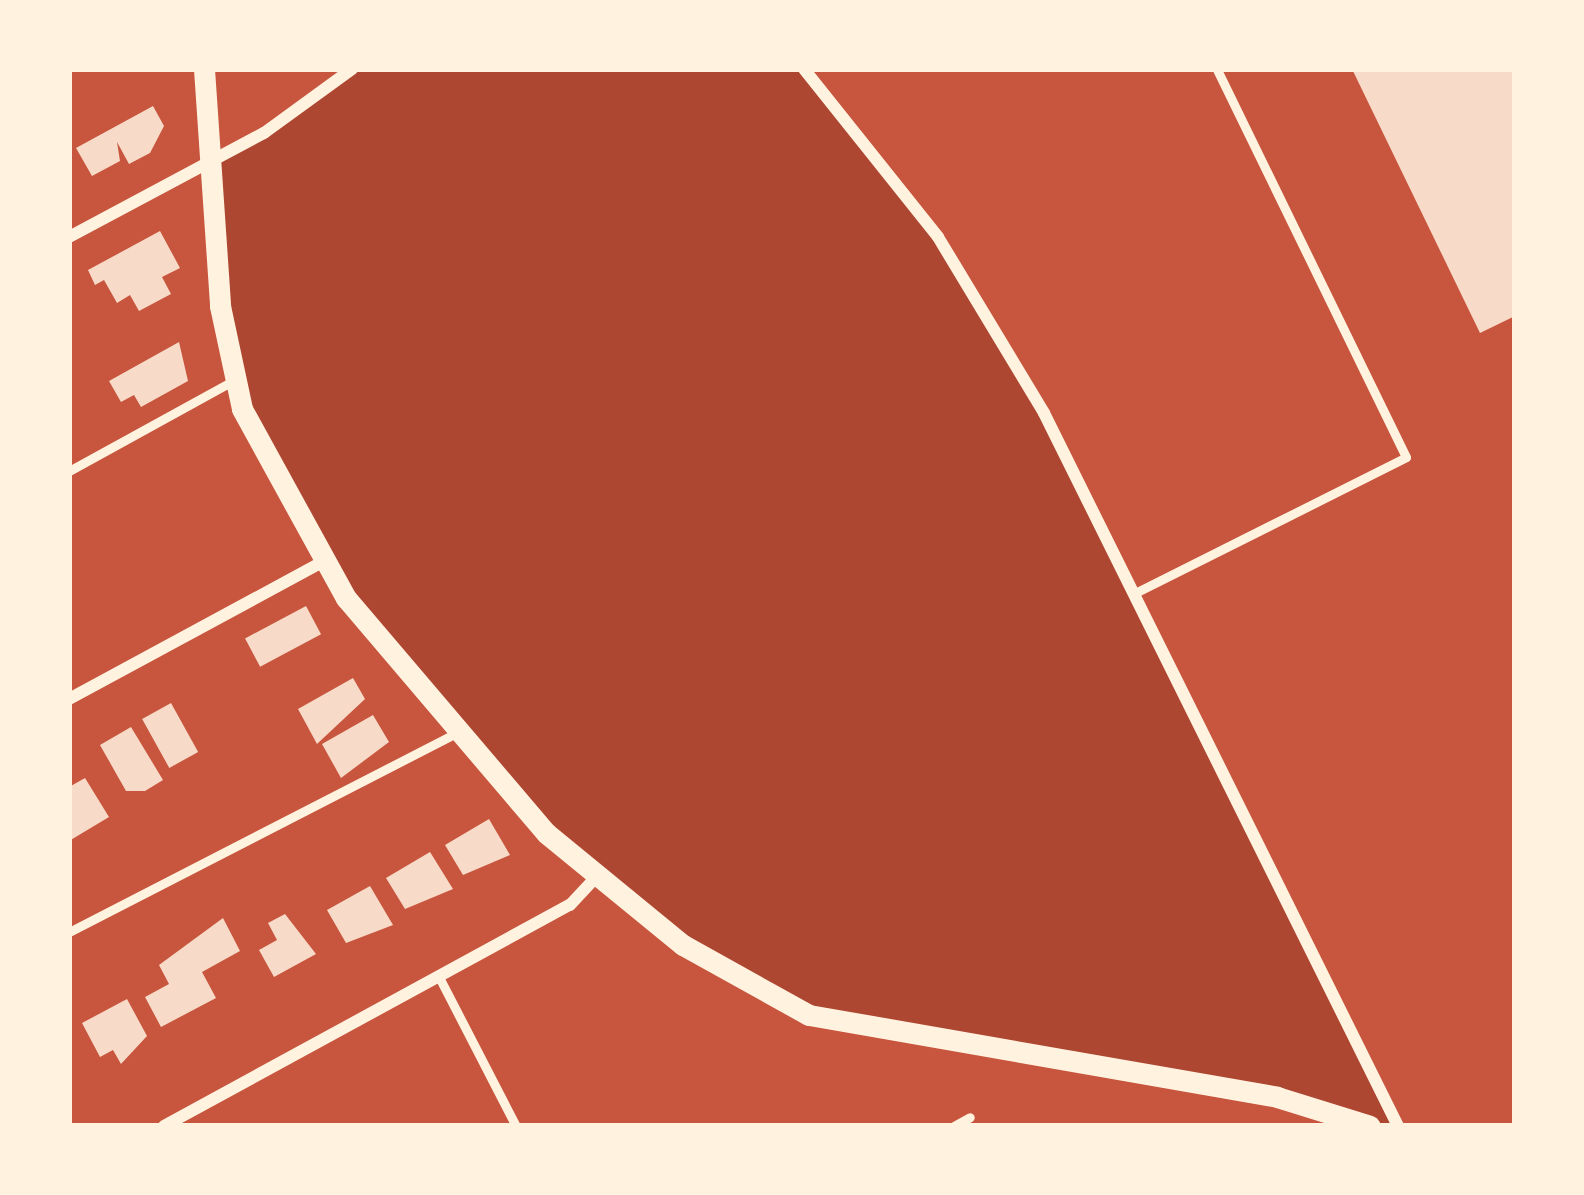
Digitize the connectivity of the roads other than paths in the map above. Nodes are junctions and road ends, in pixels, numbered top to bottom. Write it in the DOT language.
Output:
graph roads {
  1 [pos="204,69"];
  2 [pos="352,69"];
  3 [pos="804,69"];
  4 [pos="1217,69"];
  5 [pos="210,162"];
  6 [pos="69,236"];
  7 [pos="233,381"];
  8 [pos="69,471"];
  9 [pos="324,561"];
  10 [pos="1136,593"];
  11 [pos="69,699"];
  12 [pos="452,735"];
  13 [pos="597,876"];
  14 [pos="69,932"];
  15 [pos="439,976"];
  16 [pos="970,1118"];
  17 [pos="164,1126"];
  18 [pos="516,1126"];
  19 [pos="954,1126"];
  20 [pos="1370,1126"];
  21 [pos="1398,1126"];
  1 -- 5 [label="street"];
  2 -- 5 [label="street"];
  3 -- 10 [label="street"];
  4 -- 10 [label="lane"];
  5 -- 6 [label="street"];
  5 -- 7 [label="street"];
  7 -- 8 [label="lane"];
  7 -- 9 [label="street"];
  9 -- 11 [label="street"];
  9 -- 12 [label="street"];
  10 -- 21 [label="street"];
  12 -- 13 [label="street"];
  12 -- 14 [label="lane"];
  13 -- 15 [label="street"];
  13 -- 20 [label="street"];
  15 -- 17 [label="street"];
  15 -- 18 [label="lane"];
  16 -- 19 [label="lane"];
}
